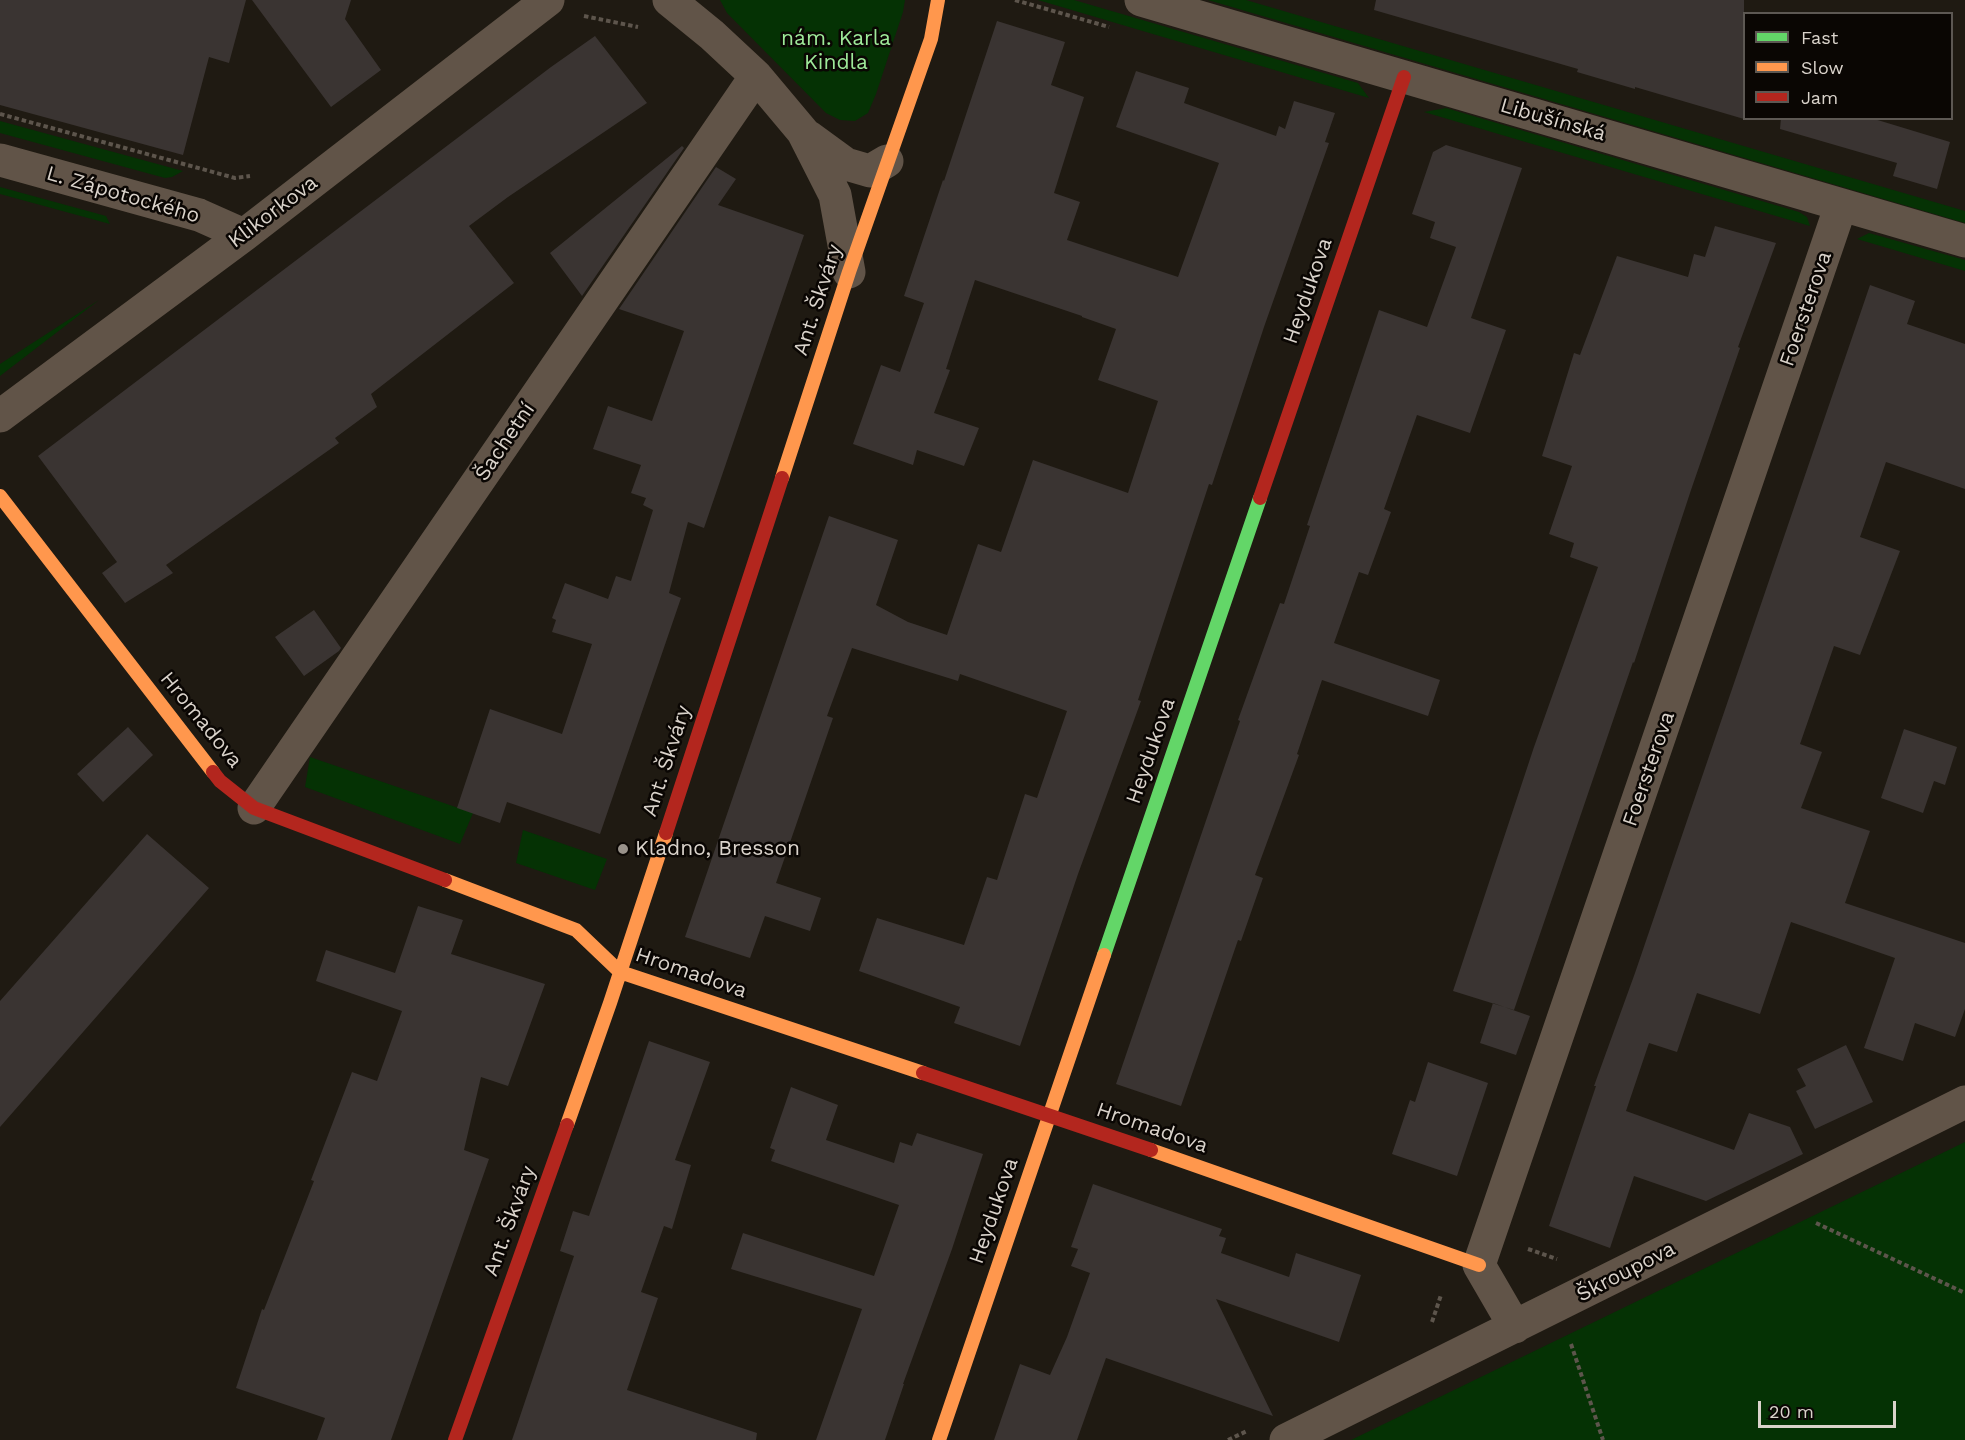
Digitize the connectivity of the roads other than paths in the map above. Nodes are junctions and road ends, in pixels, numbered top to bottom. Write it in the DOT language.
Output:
graph roads {
  1 [pos="669,0"];
  2 [pos="938,0"];
  3 [pos="1141,0"];
  4 [pos="547,1"];
  5 [pos="756,76"];
  6 [pos="1404,77"];
  7 [pos="803,132"];
  8 [pos="0,160"];
  9 [pos="887,161"];
  10 [pos="1841,205"];
  11 [pos="244,235"];
  12 [pos="1965,242"];
  13 [pos="849,272"];
  14 [pos="0,416"];
  15 [pos="0,496"];
  16 [pos="254,808"];
  17 [pos="620,972"];
  18 [pos="1965,1102"];
  19 [pos="1048,1114"];
  20 [pos="1479,1265"];
  21 [pos="1515,1327"];
  22 [pos="455,1440"];
  23 [pos="939,1440"];
  24 [pos="1286,1440"];
  1 -- 5 [label="street"];
  2 -- 9 [label="street"];
  3 -- 6 [label="street, Libušínská"];
  4 -- 11 [label="street, Klikorkova"];
  5 -- 7 [label="street"];
  5 -- 16 [label="street, Šachetní"];
  6 -- 10 [label="street, Libušínská"];
  6 -- 19 [label="street, Heydukova"];
  7 -- 9 [label="street"];
  7 -- 13 [label="street"];
  8 -- 11 [label="street, L. Zápotockého"];
  9 -- 13 [label="street, Ant. Škváry"];
  10 -- 12 [label="street, Libušínská"];
  10 -- 20 [label="street, Foersterova"];
  11 -- 14 [label="street, Klikorkova"];
  13 -- 17 [label="street, Ant. Škváry"];
  15 -- 16 [label="street, Hromadova"];
  16 -- 17 [label="street, Hromadova"];
  17 -- 19 [label="street, Hromadova"];
  17 -- 22 [label="street, Ant. Škváry"];
  18 -- 21 [label="street, Škroupova"];
  19 -- 20 [label="street, Hromadova"];
  19 -- 23 [label="street, Heydukova"];
  20 -- 21 [label="street"];
  21 -- 24 [label="street, Škroupova"];
}
